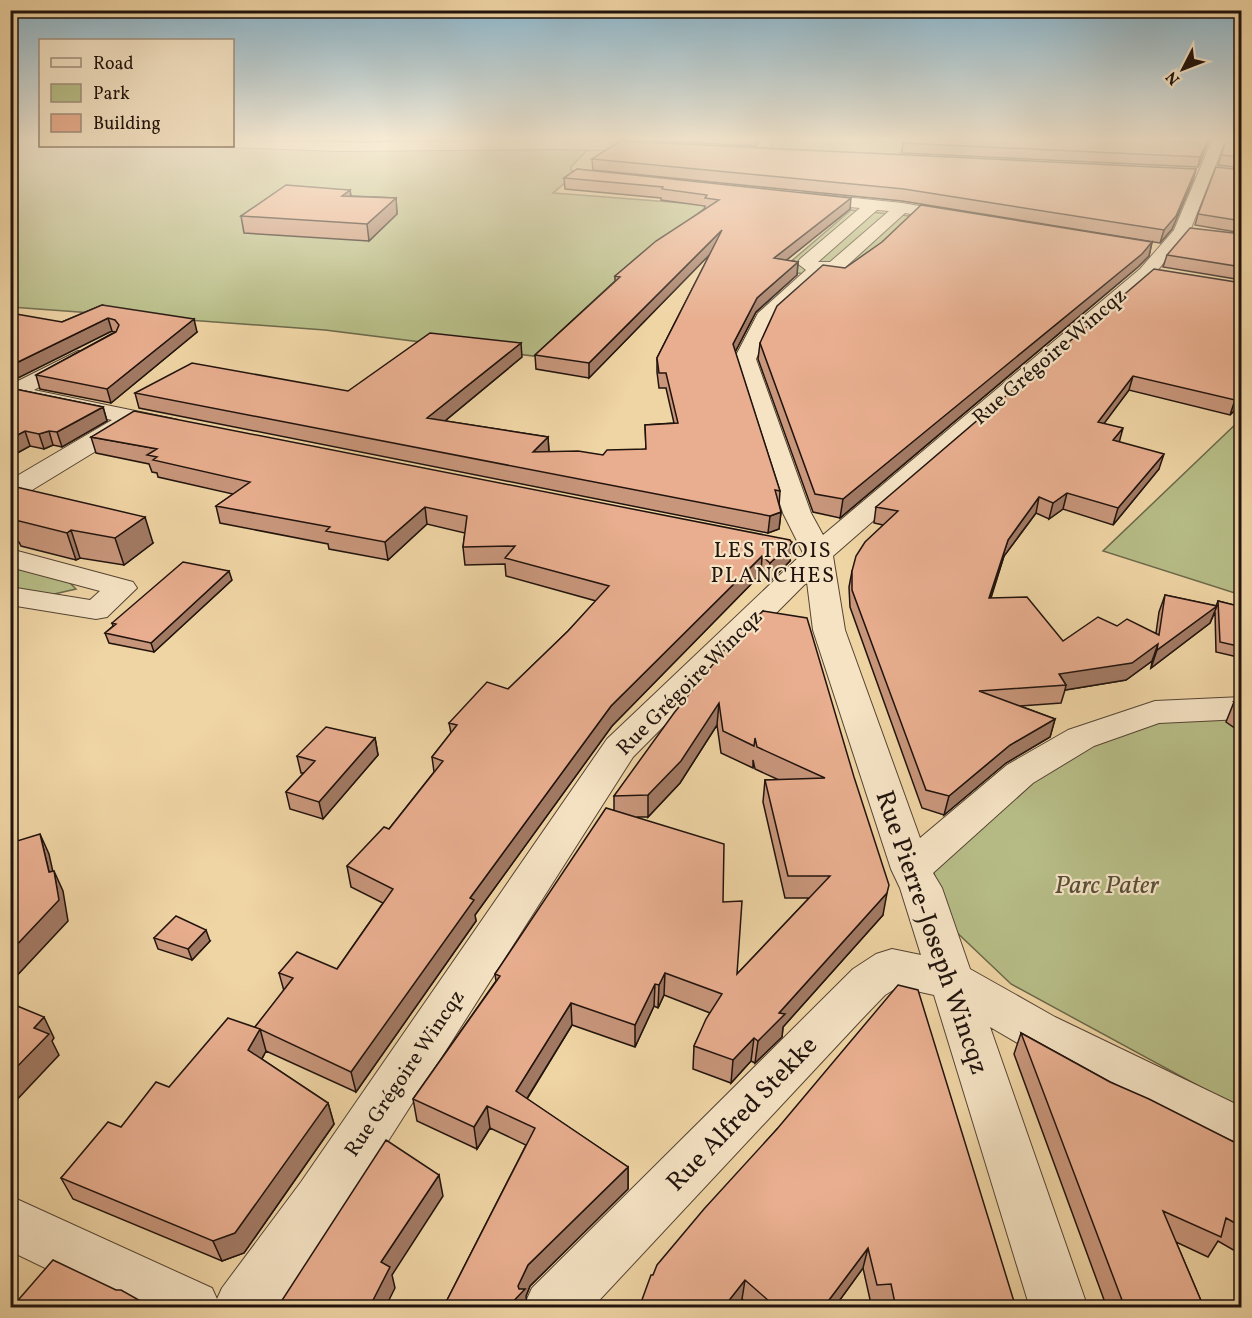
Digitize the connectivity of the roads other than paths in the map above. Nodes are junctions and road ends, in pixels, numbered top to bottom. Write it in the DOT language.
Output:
graph roads {
  1 [pos="821,200"];
  2 [pos="1192,200"];
  3 [pos="873,205"];
  4 [pos="902,208"];
  5 [pos="974,220"];
  6 [pos="1182,231"];
  7 [pos="1202,234"];
  8 [pos="1144,248"];
  9 [pos="1166,251"];
  10 [pos="818,269"];
  11 [pos="101,344"];
  12 [pos="133,417"];
  13 [pos="199,430"];
  14 [pos="10,492"];
  15 [pos="804,551"];
  16 [pos="10,558"];
  17 [pos="10,596"];
  18 [pos="1242,708"];
  19 [pos="911,869"];
  20 [pos="952,981"];
  21 [pos="1242,1133"];
  22 [pos="10,1223"];
  23 [pos="192,1308"];
  24 [pos="242,1308"];
  25 [pos="552,1308"];
  26 [pos="1059,1308"];
  1 -- 3 [label="street"];
  2 -- 6 [label="street, Rue Grégoire Wincqz"];
  3 -- 4 [label="street"];
  3 -- 10 [label="street"];
  4 -- 5 [label="street"];
  4 -- 10 [label="street"];
  6 -- 7 [label="street"];
  6 -- 9 [label="street, Rue Grégoire Wincqz"];
  8 -- 9 [label="street"];
  9 -- 15 [label="street, Rue Grégoire Wincqz"];
  10 -- 15 [label="street, Rue Pierre-Joseph Wincqz"];
  11 -- 12 [label="street"];
  12 -- 13 [label="street"];
  12 -- 14 [label="street"];
  15 -- 19 [label="street, Rue Pierre-Joseph Wincqz"];
  15 -- 24 [label="street, Rue Grégoire Wincqz"];
  16 -- 17 [label="street"];
  18 -- 19 [label="street"];
  19 -- 20 [label="street, Rue Pierre-Joseph Wincqz"];
  20 -- 21 [label="street, Rue Alfred Stekke"];
  20 -- 25 [label="street, Rue Alfred Stekke"];
  20 -- 26 [label="street, Rue Pierre-Joseph Wincqz"];
  22 -- 23 [label="street"];
}
